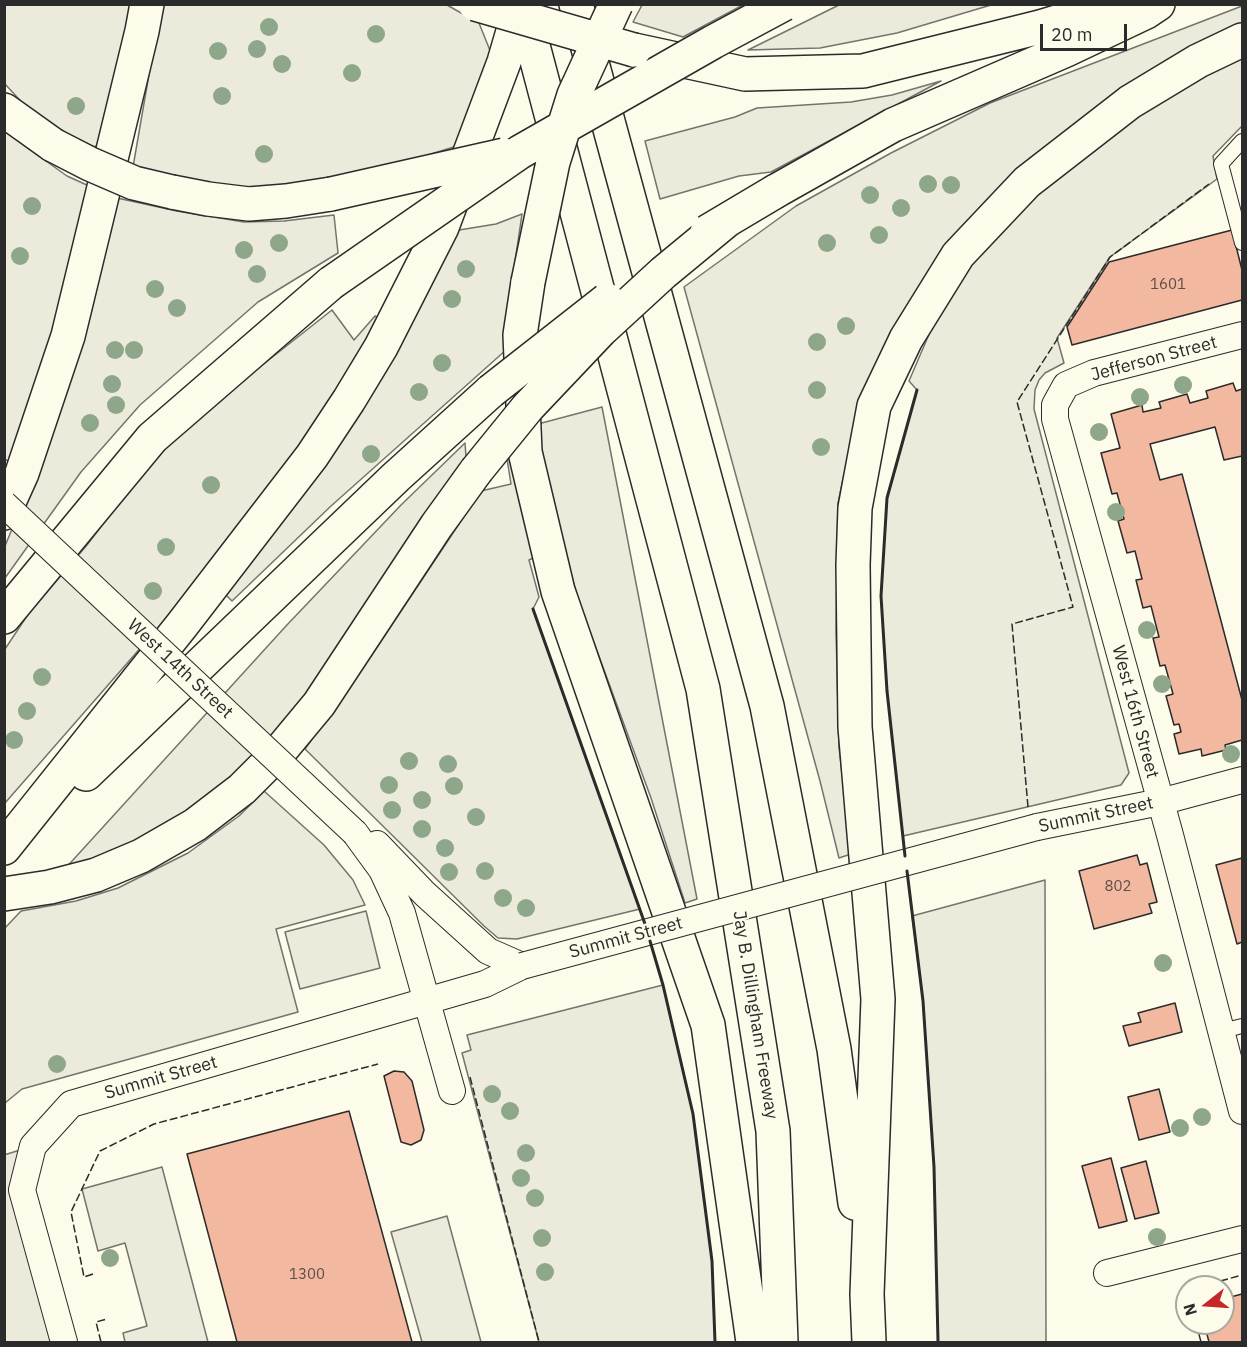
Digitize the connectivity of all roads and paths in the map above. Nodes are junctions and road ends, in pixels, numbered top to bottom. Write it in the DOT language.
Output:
graph roads {
  1 [pos="147,4"];
  2 [pos="475,4"];
  3 [pos="522,4"];
  4 [pos="537,4"];
  5 [pos="576,4"];
  6 [pos="616,4"];
  7 [pos="784,4"];
  8 [pos="1117,4"];
  9 [pos="1158,4"];
  10 [pos="1242,40"];
  11 [pos="634,50"];
  12 [pos="4,110"];
  13 [pos="1242,141"];
  14 [pos="520,152"];
  15 [pos="726,221"];
  16 [pos="1242,243"];
  17 [pos="1242,335"];
  18 [pos="1066,385"];
  19 [pos="4,504"];
  20 [pos="4,513"];
  21 [pos="4,617"];
  22 [pos="1242,780"];
  23 [pos="1160,802"];
  24 [pos="355,833"];
  25 [pos="4,850"];
  26 [pos="4,894"];
  27 [pos="522,966"];
  28 [pos="427,1001"];
  29 [pos="1232,1029"];
  30 [pos="452,1091"];
  31 [pos="1242,1111"];
  32 [pos="1242,1239"];
  33 [pos="1107,1273"];
  34 [pos="867,1294"];
  35 [pos="63,1342"];
  36 [pos="753,1342"];
  37 [pos="781,1342"];
  38 [pos="869,1342"];
  1 -- 20 [label="highway"];
  2 -- 11 [label="highway, bridge"];
  3 -- 25 [label="highway"];
  3 -- 37 [label="highway, Jay B. Dillingham Freeway"];
  4 -- 11 [label="highway, bridge"];
  5 -- 34 [label="highway"];
  6 -- 36 [label="highway, bridge"];
  7 -- 14 [label="highway, bridge"];
  8 -- 11 [label="highway, bridge"];
  9 -- 15 [label="highway, bridge"];
  10 -- 34 [label="highway"];
  12 -- 14 [label="highway, bridge"];
  13 -- 16 [label="lane"];
  14 -- 21 [label="highway, bridge"];
  15 -- 25 [label="highway, bridge"];
  15 -- 26 [label="highway, bridge"];
  17 -- 18 [label="street, Jefferson Street"];
  18 -- 23 [label="street, West 16th Street"];
  19 -- 24 [label="street, West 14th Street, bridge"];
  22 -- 23 [label="street, Summit Street"];
  23 -- 27 [label="street, Summit Street, bridge"];
  23 -- 29 [label="street, West 16th Street"];
  24 -- 27 [label="street, West 14th Street"];
  24 -- 28 [label="street, West 14th Street"];
  27 -- 28 [label="street, Summit Street"];
  28 -- 30 [label="street, West 14th Street"];
  28 -- 35 [label="street, Summit Street"];
  29 -- 31 [label="street, West 16th Street"];
  32 -- 33 [label="street"];
  34 -- 38 [label="highway"];
}
